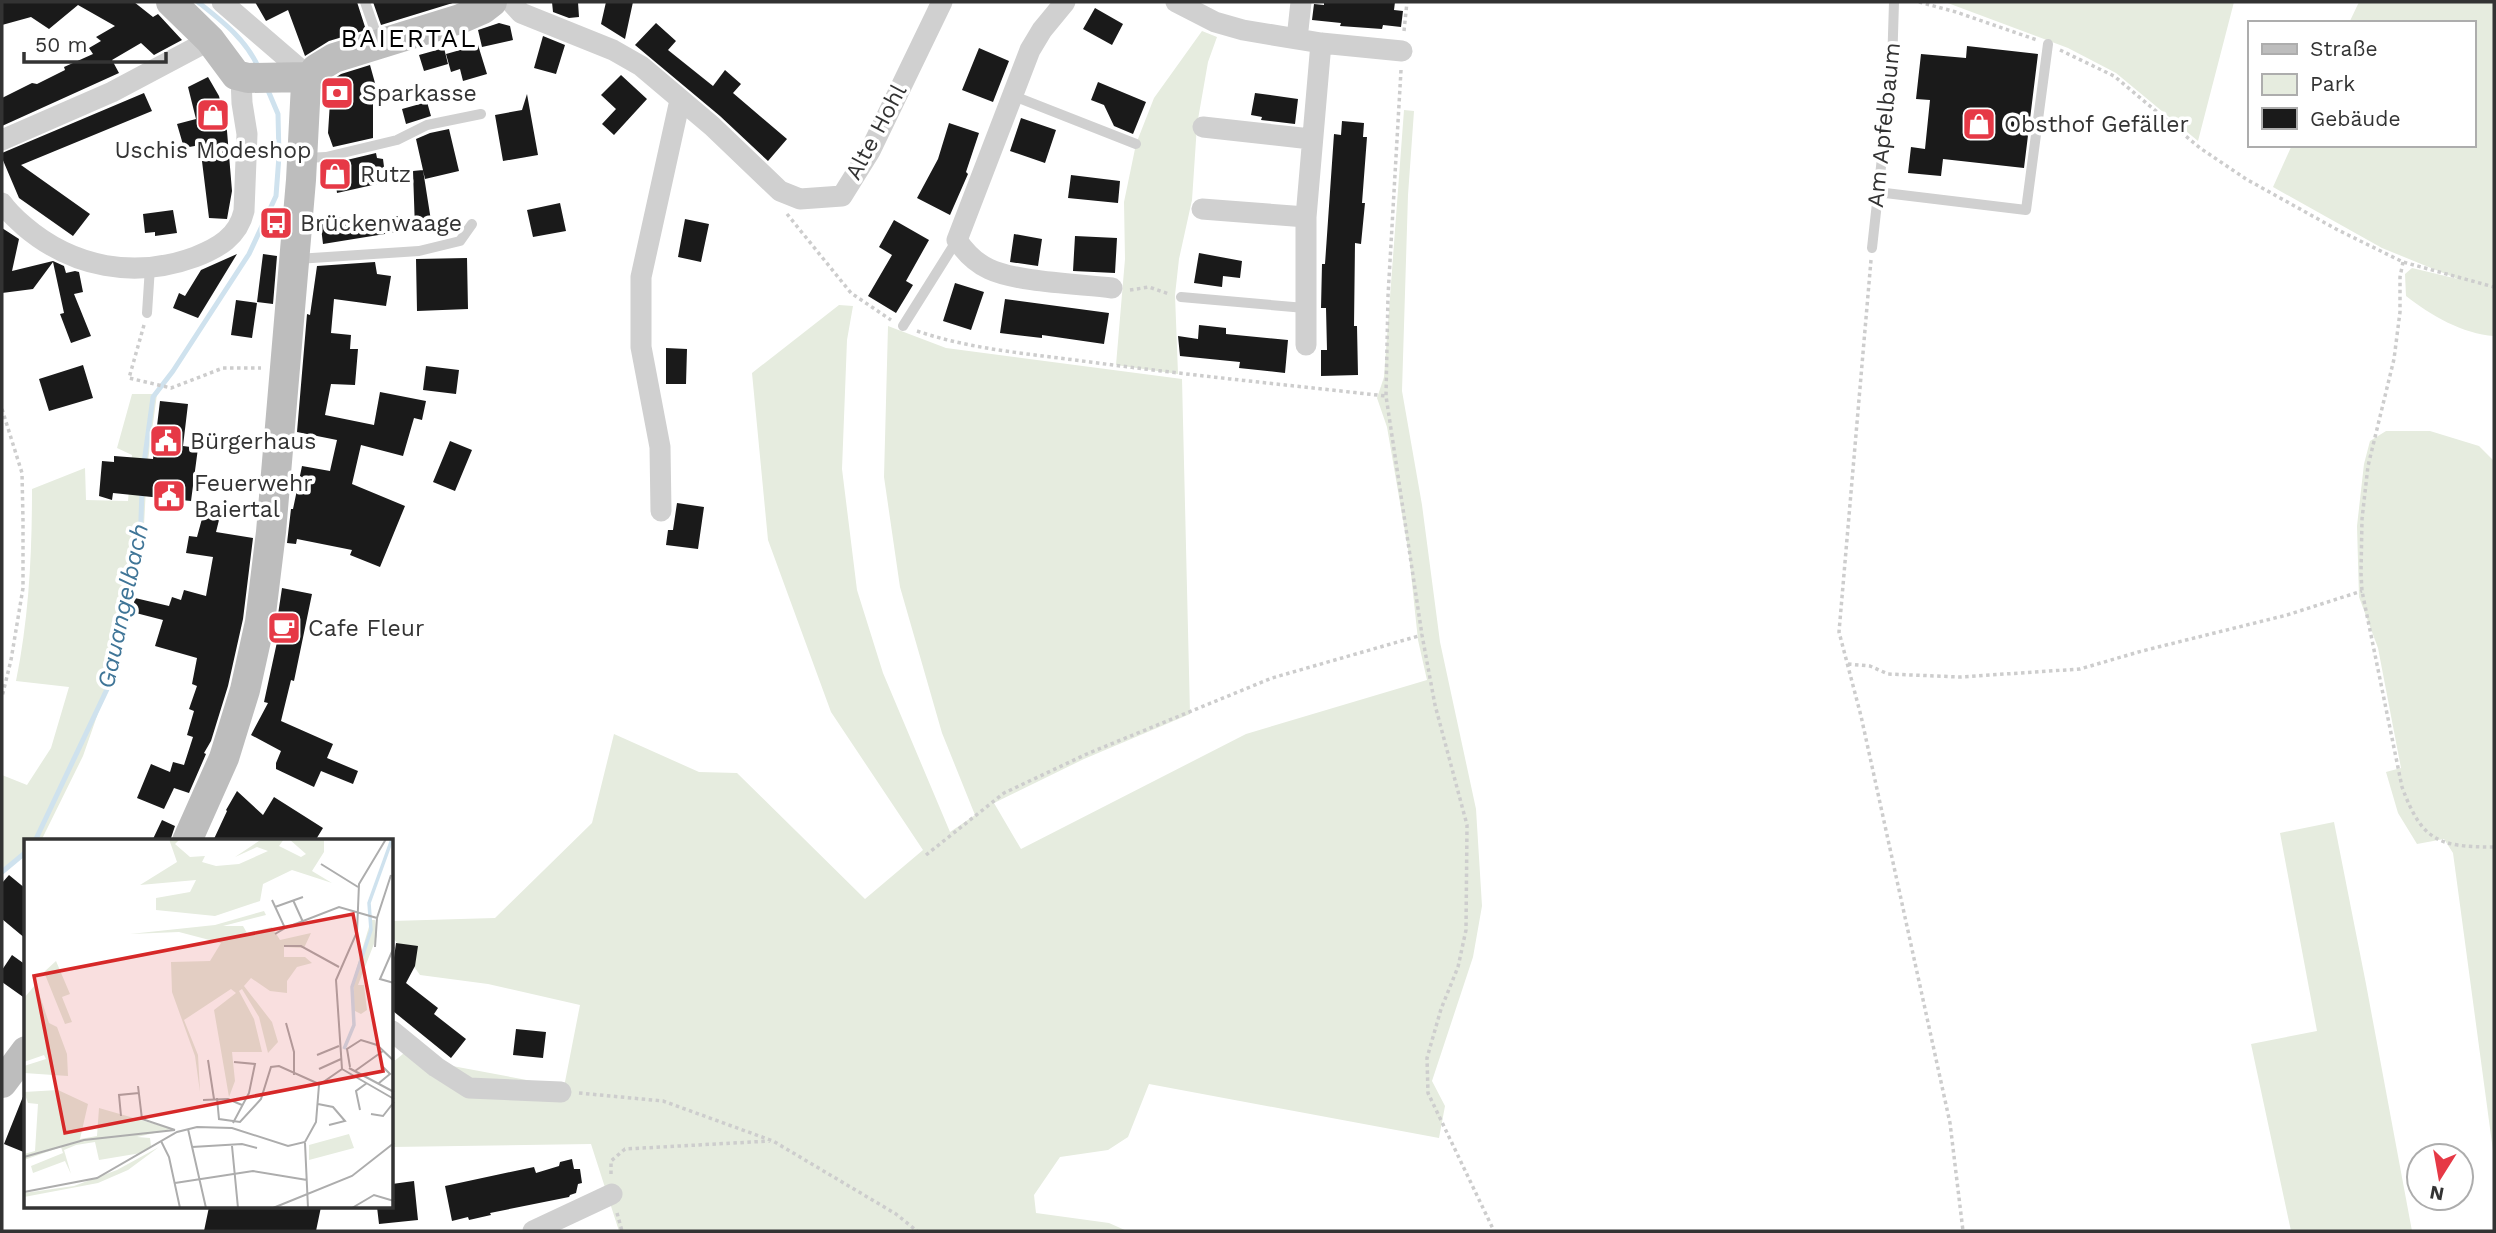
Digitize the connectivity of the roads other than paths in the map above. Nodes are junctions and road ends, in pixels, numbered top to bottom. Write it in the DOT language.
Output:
graph roads {
  1 [pos="170,2"];
  2 [pos="222,2"];
  3 [pos="365,2"];
  4 [pos="492,2"];
  5 [pos="511,2"];
  6 [pos="942,2"];
  7 [pos="1065,2"];
  8 [pos="1176,2"];
  9 [pos="1301,2"];
  10 [pos="1894,2"];
  11 [pos="1297,39"];
  12 [pos="211,40"];
  13 [pos="1321,43"];
  14 [pos="380,44"];
  15 [pos="2048,44"];
  16 [pos="1402,51"];
  17 [pos="258,77"];
  18 [pos="309,78"];
  19 [pos="1014,96"];
  20 [pos="680,100"];
  21 [pos="481,114"];
  22 [pos="1203,127"];
  23 [pos="1311,139"];
  24 [pos="2,140"];
  25 [pos="1136,144"];
  26 [pos="302,158"];
  27 [pos="1877,192"];
  28 [pos="2,203"];
  29 [pos="1202,209"];
  30 [pos="1306,218"];
  31 [pos="472,224"];
  32 [pos="957,240"];
  33 [pos="1872,248"];
  34 [pos="294,260"];
  35 [pos="150,267"];
  36 [pos="1112,288"];
  37 [pos="1181,297"];
  38 [pos="1305,308"];
  39 [pos="147,313"];
  40 [pos="903,326"];
  41 [pos="1306,345"];
  42 [pos="660,511"];
  43 [pos="188,839"];
  44 [pos="394,1033"];
  45 [pos="24,1054"];
  46 [pos="2,1083"];
  47 [pos="561,1092"];
  48 [pos="612,1194"];
  49 [pos="532,1231"];
  1 -- 12 [label="main road"];
  2 -- 18 [label="street"];
  3 -- 14 [label="lane"];
  4 -- 14 [label="main road"];
  5 -- 20 [label="street"];
  6 -- 20 [label="street, Alte Hohl"];
  7 -- 19 [label="street"];
  8 -- 11 [label="street"];
  9 -- 11 [label="street"];
  10 -- 27 [label="lane, Am Apfelbaum"];
  11 -- 13 [label="street"];
  12 -- 17 [label="main road"];
  12 -- 24 [label="street"];
  13 -- 16 [label="street"];
  13 -- 23 [label="street"];
  14 -- 18 [label="main road"];
  15 -- 27 [label="lane"];
  17 -- 18 [label="main road"];
  17 -- 35 [label="street"];
  18 -- 26 [label="main road"];
  19 -- 25 [label="lane"];
  19 -- 32 [label="street"];
  20 -- 42 [label="street"];
  21 -- 26 [label="lane"];
  22 -- 23 [label="street"];
  23 -- 30 [label="street"];
  26 -- 34 [label="main road"];
  27 -- 33 [label="lane, Am Apfelbaum"];
  28 -- 35 [label="street"];
  29 -- 30 [label="street"];
  30 -- 38 [label="street"];
  31 -- 34 [label="lane"];
  32 -- 36 [label="street"];
  32 -- 40 [label="lane"];
  34 -- 43 [label="main road"];
  35 -- 39 [label="lane"];
  37 -- 38 [label="lane"];
  38 -- 41 [label="street"];
  44 -- 47 [label="street"];
  45 -- 46 [label="main road"];
  48 -- 49 [label="street"];
}
